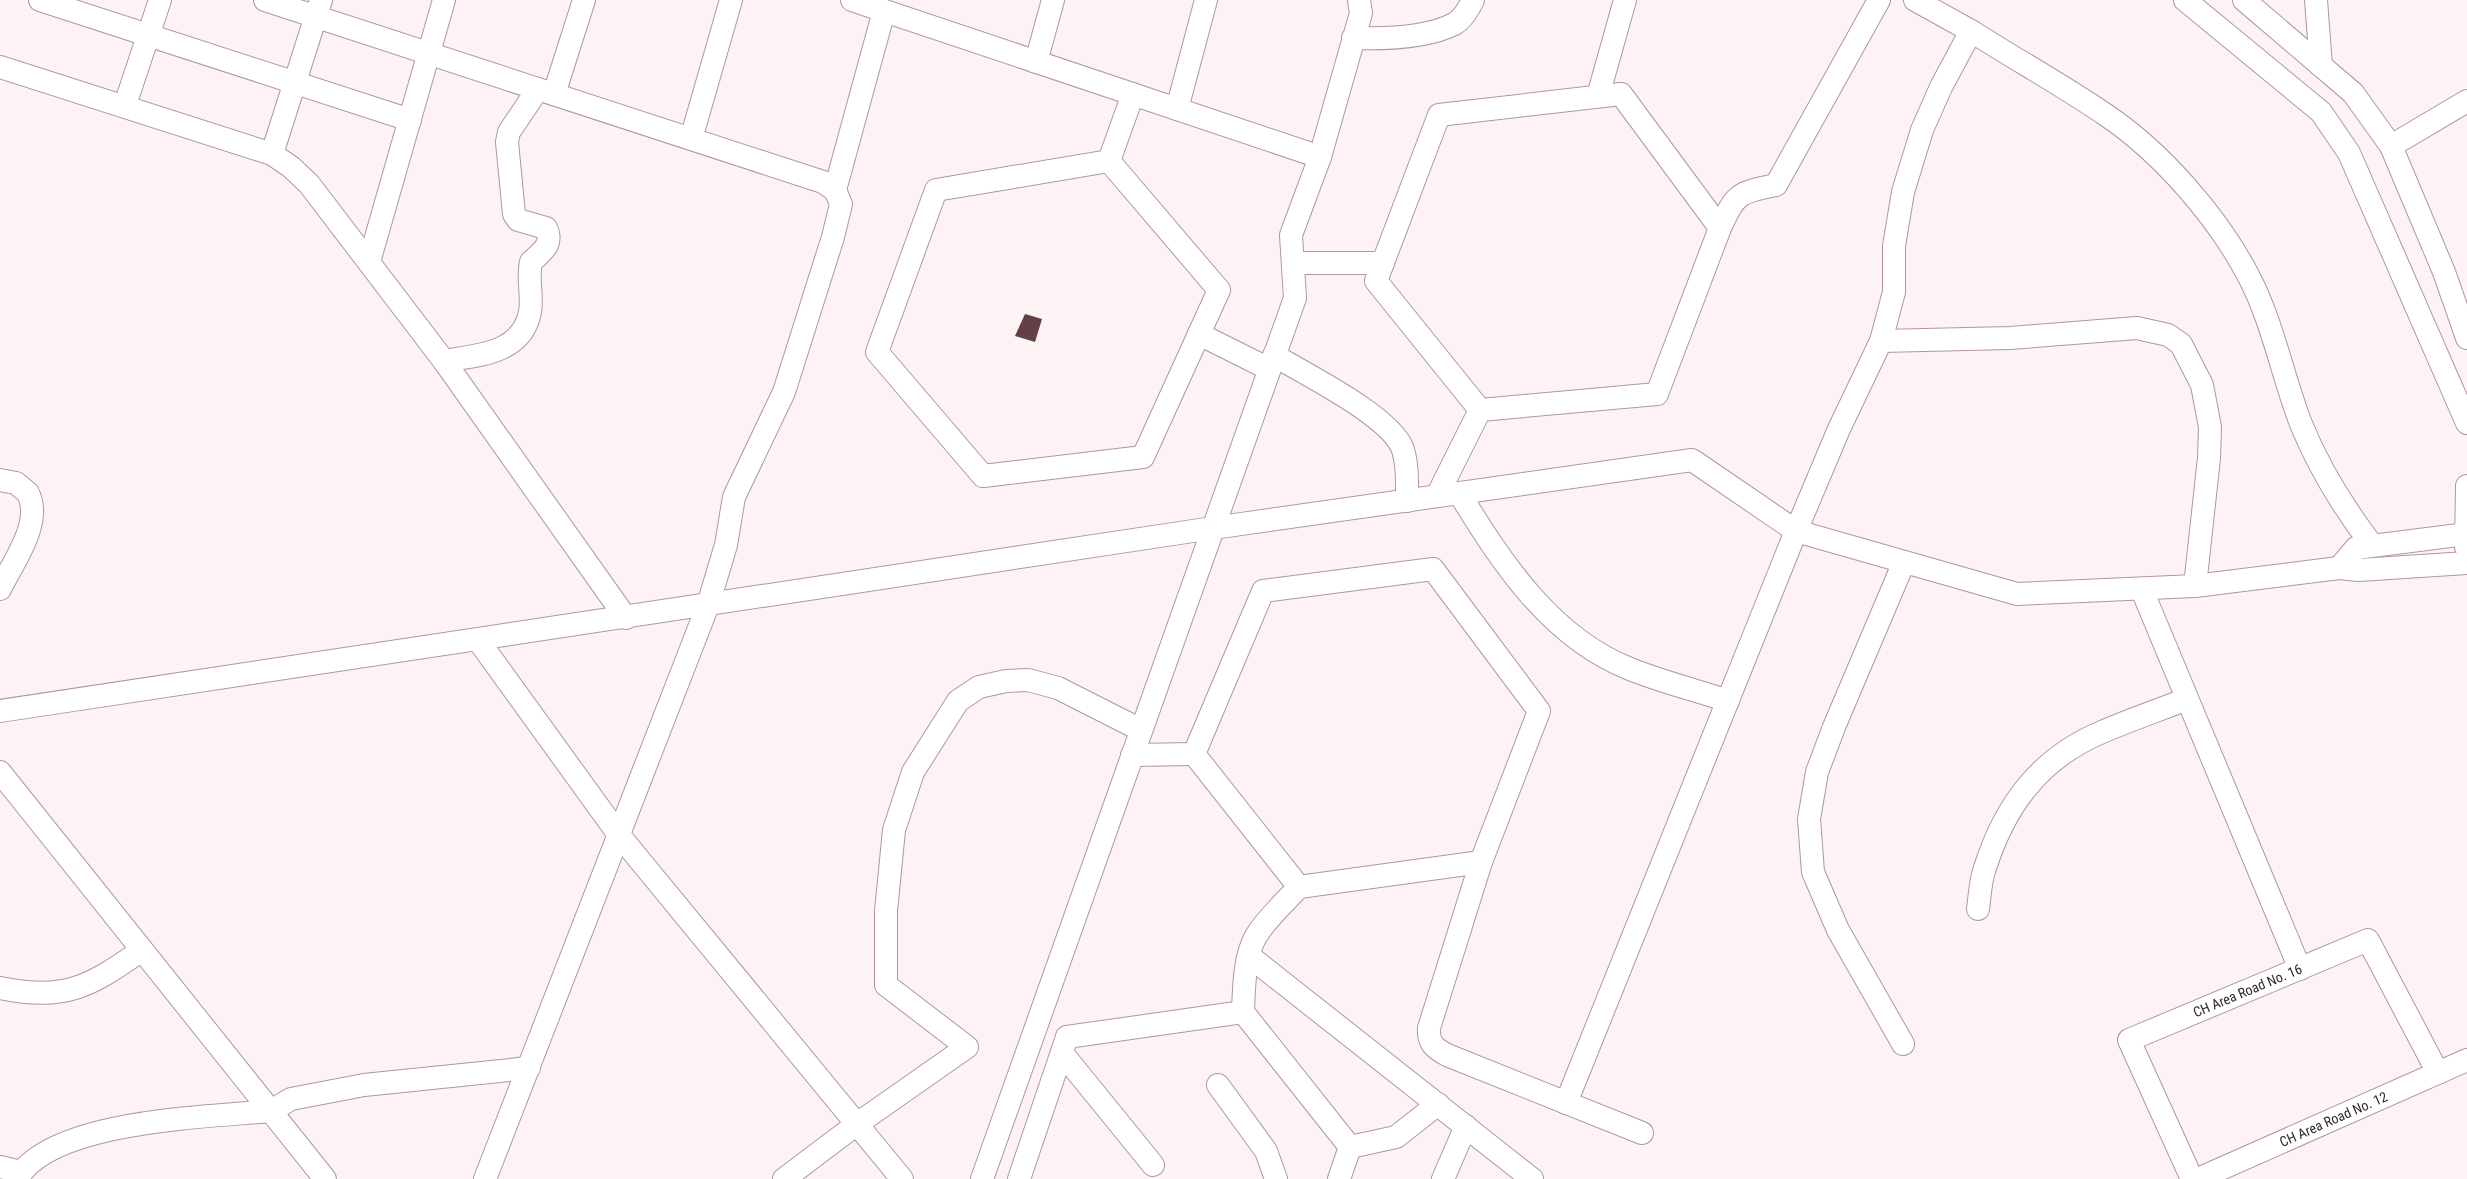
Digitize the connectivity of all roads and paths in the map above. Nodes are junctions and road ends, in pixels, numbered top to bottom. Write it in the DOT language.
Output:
graph roads {
  1 [pos="40,0"];
  2 [pos="160,0"];
  3 [pos="265,0"];
  4 [pos="444,0"];
  5 [pos="584,0"];
  6 [pos="731,0"];
  7 [pos="852,0"];
  8 [pos="1053,0"];
  9 [pos="1206,0"];
  10 [pos="1359,0"];
  11 [pos="1473,0"];
  12 [pos="1625,0"];
  13 [pos="1879,0"];
  14 [pos="1915,0"];
  15 [pos="2185,0"];
  16 [pos="2244,0"];
  17 [pos="2316,0"];
  18 [pos="319,8"];
  19 [pos="884,11"];
  20 [pos="1971,31"];
  21 [pos="148,36"];
  22 [pos="1353,38"];
  23 [pos="428,54"];
  24 [pos="1036,62"];
  25 [pos="2321,66"];
  26 [pos="0,67"];
  27 [pos="295,83"];
  28 [pos="546,92"];
  29 [pos="1133,94"];
  30 [pos="1598,96"];
  31 [pos="2467,101"];
  32 [pos="125,105"];
  33 [pos="1177,109"];
  34 [pos="410,120"];
  35 [pos="691,139"];
  36 [pos="2390,146"];
  37 [pos="272,154"];
  38 [pos="1320,157"];
  39 [pos="1109,161"];
  40 [pos="836,190"];
  41 [pos="1720,228"];
  42 [pos="369,262"];
  43 [pos="1293,263"];
  44 [pos="1383,263"];
  45 [pos="1199,334"];
  46 [pos="2467,338"];
  47 [pos="1881,341"];
  48 [pos="444,361"];
  49 [pos="1272,362"];
  50 [pos="1480,410"];
  51 [pos="2467,423"];
  52 [pos="0,480"];
  53 [pos="2467,486"];
  54 [pos="1459,493"];
  55 [pos="1437,496"];
  56 [pos="1407,500"];
  57 [pos="1213,528"];
  58 [pos="1796,531"];
  59 [pos="2466,534"];
  60 [pos="2372,545"];
  61 [pos="2467,561"];
  62 [pos="1904,562"];
  63 [pos="2339,568"];
  64 [pos="2195,586"];
  65 [pos="0,589"];
  66 [pos="2142,590"];
  67 [pos="708,605"];
  68 [pos="626,618"];
  69 [pos="478,640"];
  70 [pos="2187,699"];
  71 [pos="1728,701"];
  72 [pos="0,711"];
  73 [pos="1141,730"];
  74 [pos="1132,754"];
  75 [pos="1194,754"];
  76 [pos="3,784"];
  77 [pos="619,835"];
  78 [pos="1481,862"];
  79 [pos="1299,887"];
  80 [pos="1978,909"];
  81 [pos="142,950"];
  82 [pos="1249,956"];
  83 [pos="2300,969"];
  84 [pos="0,988"];
  85 [pos="1043,1006"];
  86 [pos="1243,1012"];
  87 [pos="1903,1044"];
  88 [pos="1064,1045"];
  89 [pos="2467,1060"];
  90 [pos="529,1068"];
  91 [pos="2438,1073"];
  92 [pos="1218,1086"];
  93 [pos="1566,1103"];
  94 [pos="1438,1104"];
  95 [pos="271,1111"];
  96 [pos="857,1124"];
  97 [pos="1466,1126"];
  98 [pos="1642,1133"];
  99 [pos="1350,1147"];
  100 [pos="1152,1165"];
  101 [pos="13,1173"];
  102 [pos="325,1179"];
  103 [pos="486,1179"];
  104 [pos="784,1179"];
  105 [pos="902,1179"];
  106 [pos="982,1179"];
  107 [pos="1019,1179"];
  108 [pos="1276,1179"];
  109 [pos="1339,1179"];
  110 [pos="1443,1179"];
  111 [pos="1532,1179"];
  112 [pos="2192,1179"];
  113 [pos="2198,1179"];
  1 -- 21 [label="street"];
  2 -- 21 [label="street"];
  3 -- 18 [label="street"];
  4 -- 23 [label="street"];
  5 -- 28 [label="street"];
  6 -- 35 [label="street"];
  7 -- 19 [label="street"];
  8 -- 24 [label="street"];
  9 -- 33 [label="street"];
  10 -- 22 [label="street"];
  11 -- 22 [label="street"];
  12 -- 30 [label="street"];
  13 -- 41 [label="street"];
  14 -- 20 [label="street"];
  15 -- 51 [label="street"];
  16 -- 25 [label="street"];
  17 -- 25 [label="street"];
  18 -- 23 [label="street"];
  18 -- 27 [label="street"];
  19 -- 24 [label="street"];
  19 -- 40 [label="street"];
  20 -- 47 [label="street"];
  20 -- 60 [label="street"];
  21 -- 27 [label="street"];
  21 -- 32 [label="street"];
  22 -- 38 [label="street"];
  23 -- 28 [label="street"];
  23 -- 34 [label="street"];
  24 -- 29 [label="street"];
  25 -- 36 [label="street"];
  26 -- 32 [label="street"];
  27 -- 34 [label="street"];
  27 -- 37 [label="street"];
  28 -- 35 [label="street"];
  28 -- 48 [label="street"];
  29 -- 33 [label="street"];
  29 -- 39 [label="street"];
  30 -- 41 [label="street"];
  30 -- 44 [label="street"];
  31 -- 36 [label="street"];
  32 -- 37 [label="street"];
  33 -- 38 [label="street"];
  34 -- 42 [label="street"];
  35 -- 40 [label="street"];
  36 -- 46 [label="street"];
  37 -- 42 [label="street"];
  38 -- 43 [label="street"];
  39 -- 45 [label="street"];
  39 -- 45 [label="street"];
  40 -- 67 [label="street"];
  41 -- 50 [label="street"];
  42 -- 48 [label="street"];
  43 -- 44 [label="street"];
  43 -- 49 [label="street"];
  44 -- 50 [label="street"];
  45 -- 49 [label="street"];
  47 -- 58 [label="street"];
  47 -- 64 [label="street"];
  48 -- 68 [label="street"];
  49 -- 56 [label="street"];
  49 -- 57 [label="street"];
  50 -- 55 [label="street"];
  52 -- 65 [label="street"];
  53 -- 59 [label="street"];
  54 -- 55 [label="street"];
  54 -- 58 [label="street"];
  54 -- 71 [label="street"];
  55 -- 56 [label="street"];
  56 -- 57 [label="street"];
  57 -- 67 [label="street"];
  57 -- 73 [label="street"];
  58 -- 62 [label="street"];
  58 -- 71 [label="street"];
  59 -- 60 [label="street"];
  59 -- 61 [label="street"];
  60 -- 63 [label="street"];
  61 -- 63 [label="street"];
  62 -- 66 [label="street"];
  62 -- 87 [label="street"];
  63 -- 64 [label="street"];
  64 -- 66 [label="street"];
  66 -- 70 [label="street"];
  67 -- 68 [label="street"];
  67 -- 77 [label="street"];
  68 -- 69 [label="street"];
  69 -- 72 [label="street"];
  69 -- 77 [label="street"];
  70 -- 80 [label="street"];
  70 -- 83 [label="street"];
  71 -- 93 [label="street"];
  73 -- 74 [label="street"];
  73 -- 96 [label="street"];
  74 -- 75 [label="street"];
  74 -- 85 [label="street"];
  75 -- 78 [label="street"];
  75 -- 79 [label="street"];
  76 -- 81 [label="street"];
  77 -- 90 [label="street"];
  77 -- 96 [label="street"];
  78 -- 79 [label="street"];
  78 -- 93 [label="street"];
  79 -- 82 [label="street"];
  81 -- 84 [label="street"];
  81 -- 95 [label="street"];
  82 -- 86 [label="street"];
  82 -- 94 [label="street"];
  83 -- 91 [label="street, CH Area Road No. 16"];
  83 -- 112 [label="street, CH Area Road No. 16"];
  85 -- 88 [label="street"];
  85 -- 106 [label="street"];
  86 -- 88 [label="street"];
  86 -- 99 [label="street"];
  88 -- 100 [label="street"];
  88 -- 107 [label="street"];
  89 -- 91 [label="street, CH Area Road No. 12"];
  90 -- 95 [label="street"];
  90 -- 103 [label="street"];
  91 -- 113 [label="street, CH Area Road No. 12"];
  92 -- 108 [label="street"];
  93 -- 98 [label="street"];
  94 -- 97 [label="street"];
  94 -- 99 [label="street"];
  95 -- 101 [label="street"];
  95 -- 102 [label="street"];
  96 -- 104 [label="street"];
  96 -- 105 [label="street"];
  97 -- 110 [label="street"];
  97 -- 111 [label="street"];
  99 -- 109 [label="street"];
}
